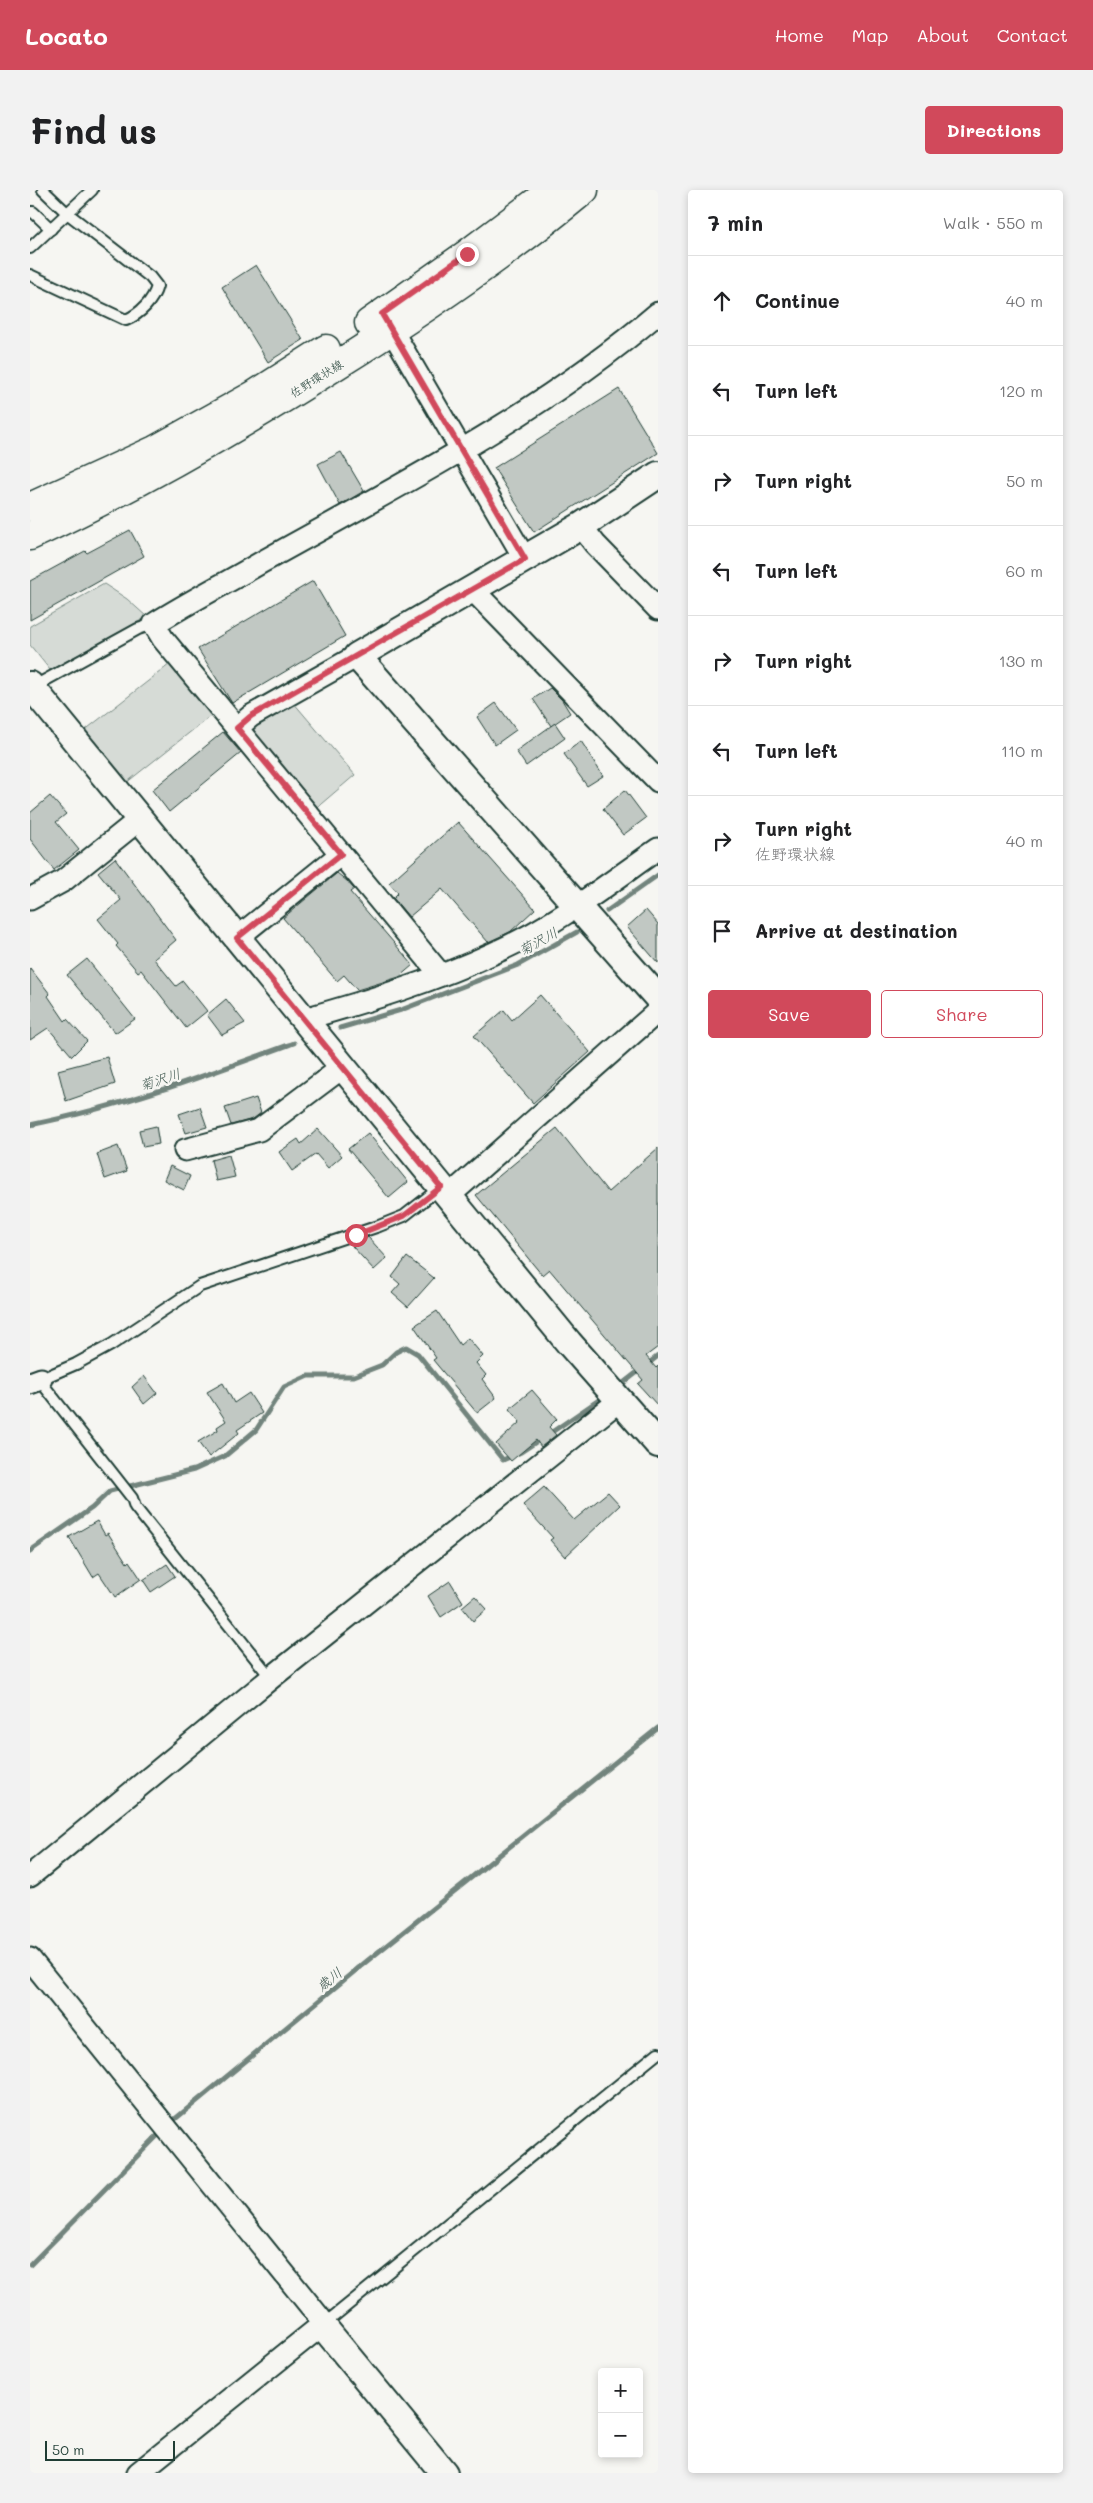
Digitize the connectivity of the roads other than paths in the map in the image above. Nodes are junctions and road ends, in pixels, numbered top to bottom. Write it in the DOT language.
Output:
graph roads {
  1 [pos="43,190"];
  2 [pos="92,190"];
  3 [pos="552,190"];
  4 [pos="584,190"];
  5 [pos="30,212"];
  6 [pos="67,213"];
  7 [pos="51,229"];
  8 [pos="30,248"];
  9 [pos="30,275"];
  10 [pos="658,313"];
  11 [pos="387,322"];
  12 [pos="463,450"];
  13 [pos="658,475"];
  14 [pos="30,507"];
  15 [pos="581,526"];
  16 [pos="30,536"];
  17 [pos="525,559"];
  18 [pos="471,588"];
  19 [pos="658,609"];
  20 [pos="154,624"];
  21 [pos="357,656"];
  22 [pos="31,686"];
  23 [pos="237,728"];
  24 [pos="658,781"];
  25 [pos="140,819"];
  26 [pos="658,849"];
  27 [pos="341,854"];
  28 [pos="30,899"];
  29 [pos="577,906"];
  30 [pos="237,938"];
  31 [pos="441,975"];
  32 [pos="658,998"];
  33 [pos="658,1010"];
  34 [pos="304,1019"];
  35 [pos="343,1067"];
  36 [pos="185,1150"];
  37 [pos="445,1192"];
  38 [pos="35,1381"];
  39 [pos="620,1400"];
  40 [pos="658,1444"];
  41 [pos="271,1678"];
  42 [pos="30,1876"];
  43 [pos="30,1959"];
  44 [pos="658,2052"];
  45 [pos="322,2325"];
  46 [pos="138,2473"];
  47 [pos="444,2473"];
  1 -- 6 [label="lane"];
  2 -- 6 [label="lane"];
  3 -- 11 [label="main road, 佐野環状線"];
  4 -- 11 [label="main road, 佐野環状線"];
  5 -- 7 [label="lane"];
  6 -- 7 [label="lane"];
  6 -- 9 [label="lane"];
  7 -- 8 [label="lane"];
  10 -- 12 [label="street"];
  11 -- 12 [label="street"];
  11 -- 14 [label="main road, 佐野環状線"];
  11 -- 16 [label="main road, 佐野環状線"];
  12 -- 17 [label="street"];
  12 -- 20 [label="street"];
  13 -- 15 [label="street"];
  15 -- 17 [label="street"];
  15 -- 19 [label="street"];
  17 -- 18 [label="street"];
  18 -- 21 [label="street"];
  18 -- 24 [label="street"];
  20 -- 22 [label="lane"];
  20 -- 23 [label="street"];
  21 -- 23 [label="street"];
  21 -- 29 [label="street"];
  22 -- 25 [label="street"];
  23 -- 27 [label="street"];
  25 -- 28 [label="street"];
  25 -- 30 [label="street"];
  26 -- 29 [label="street"];
  27 -- 30 [label="street"];
  27 -- 31 [label="street"];
  29 -- 31 [label="street"];
  29 -- 32 [label="street"];
  30 -- 34 [label="street"];
  31 -- 34 [label="street"];
  33 -- 37 [label="street"];
  34 -- 35 [label="street"];
  35 -- 36 [label="street"];
  35 -- 37 [label="street"];
  37 -- 38 [label="lane"];
  37 -- 39 [label="street"];
  38 -- 41 [label="lane"];
  39 -- 40 [label="street"];
  39 -- 41 [label="street"];
  41 -- 42 [label="street"];
  43 -- 45 [label="street"];
  44 -- 45 [label="lane"];
  45 -- 46 [label="street"];
  45 -- 47 [label="street"];
}
